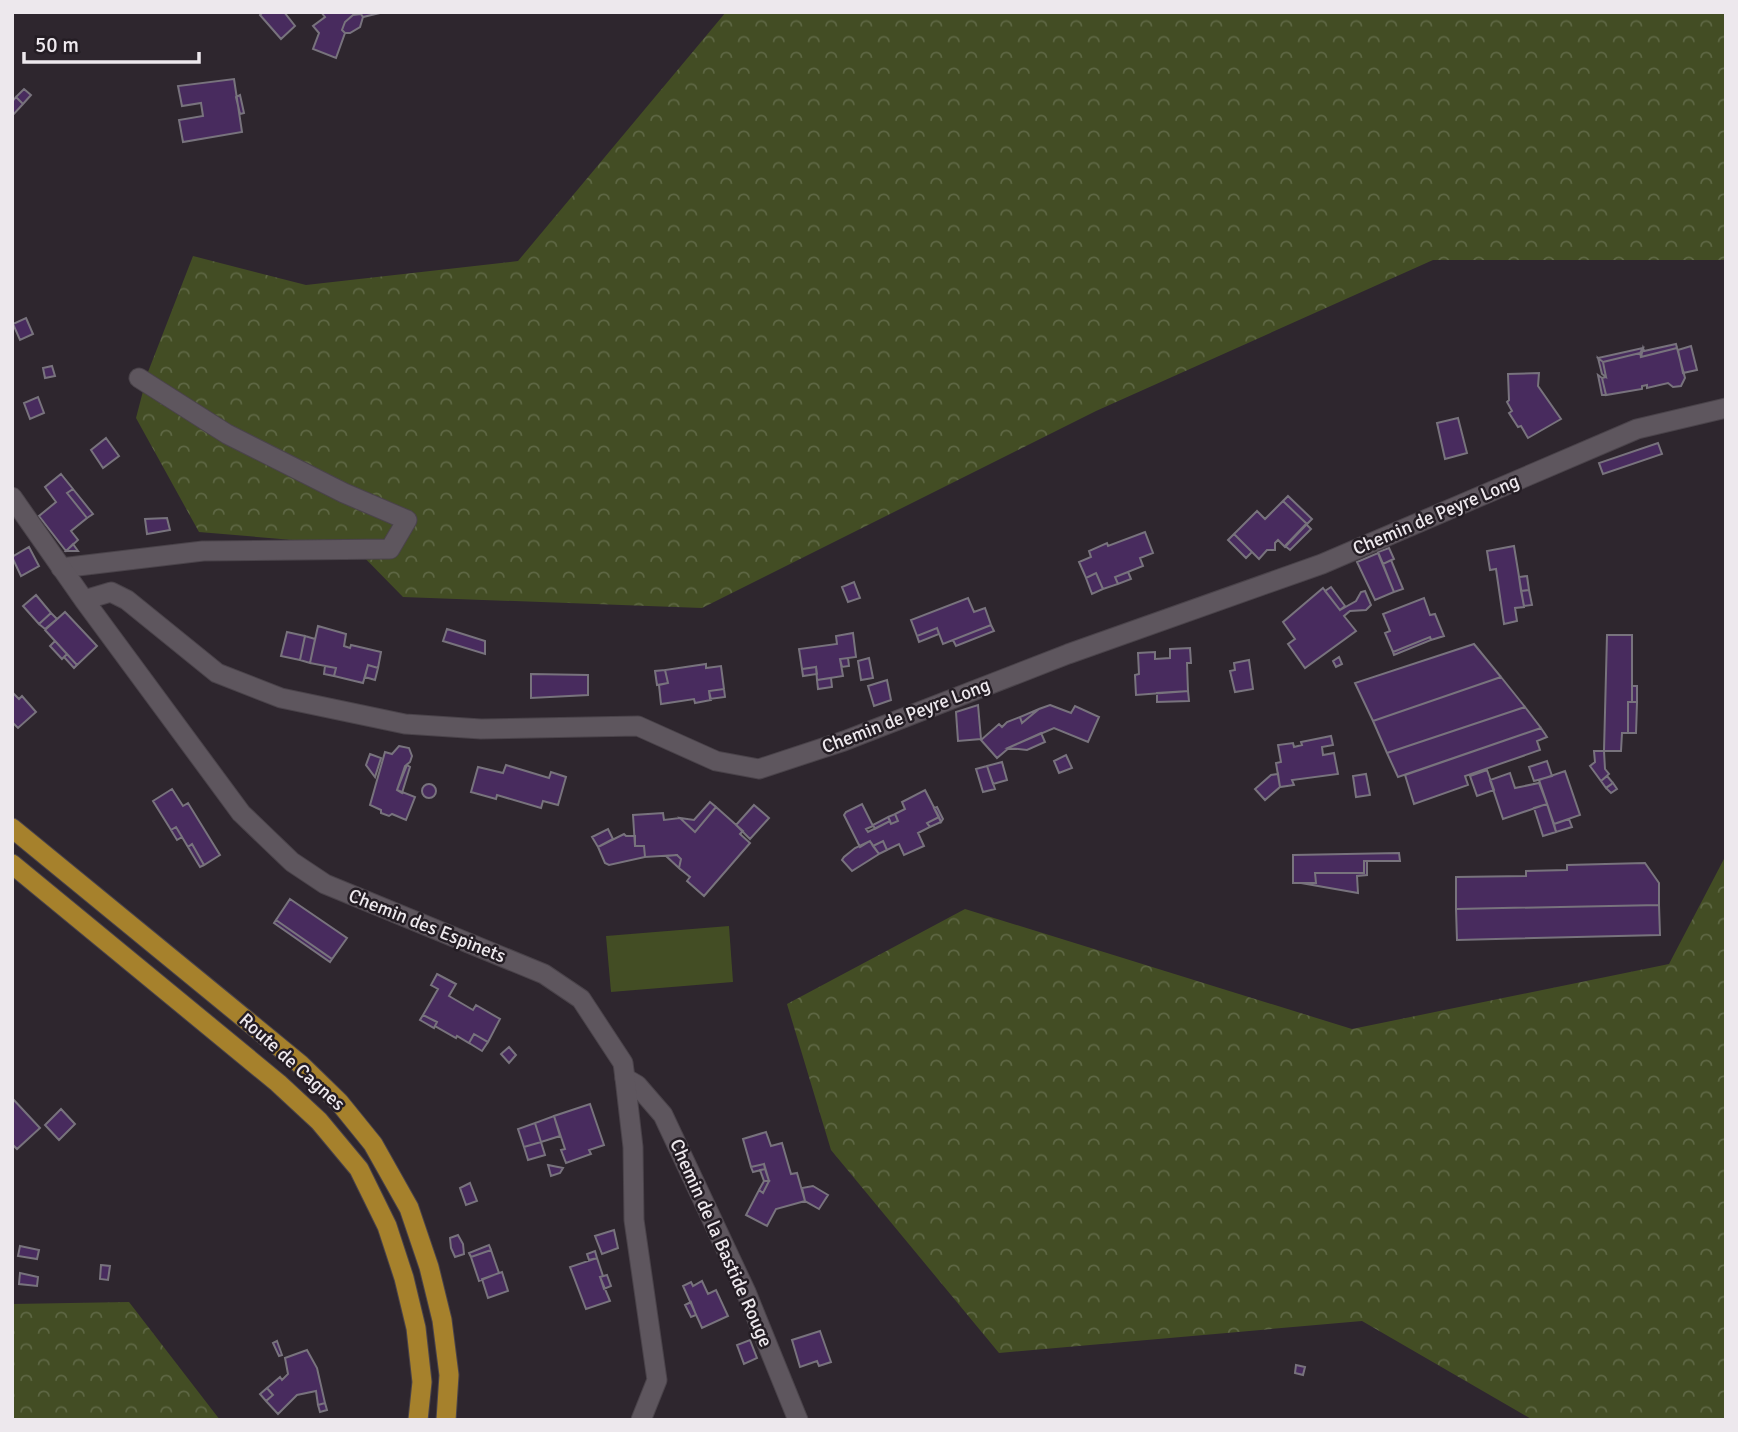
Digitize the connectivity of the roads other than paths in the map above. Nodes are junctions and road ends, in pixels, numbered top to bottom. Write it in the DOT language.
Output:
graph roads {
  1 [pos="139,378"];
  2 [pos="1726,408"];
  3 [pos="12,497"];
  4 [pos="61,568"];
  5 [pos="84,600"];
  6 [pos="12,828"];
  7 [pos="12,864"];
  8 [pos="625,1078"];
  9 [pos="418,1420"];
  10 [pos="446,1420"];
  11 [pos="641,1420"];
  12 [pos="798,1420"];
  1 -- 4 [label="street"];
  2 -- 5 [label="street, Chemin de Peyre Long"];
  3 -- 4 [label="street, Chemin des Espinets"];
  4 -- 5 [label="street, Chemin des Espinets"];
  5 -- 8 [label="street, Chemin des Espinets"];
  6 -- 10 [label="main road, Route de Cagnes"];
  7 -- 9 [label="main road, Route de Cagnes"];
  8 -- 11 [label="street, Chemin des Espinets"];
  8 -- 12 [label="street, Chemin de la Bastide Rouge"];
}
